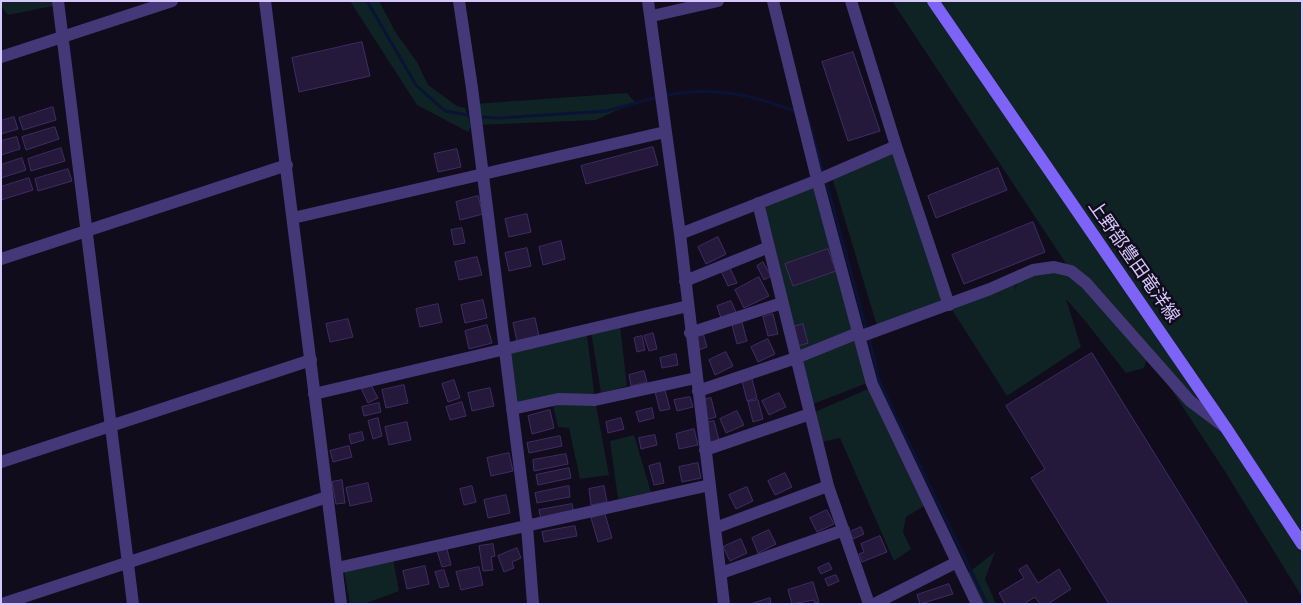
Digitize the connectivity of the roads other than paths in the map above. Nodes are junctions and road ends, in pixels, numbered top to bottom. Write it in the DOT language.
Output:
graph roads {
  1 [pos="58,1"];
  2 [pos="172,1"];
  3 [pos="265,1"];
  4 [pos="460,1"];
  5 [pos="648,1"];
  6 [pos="718,1"];
  7 [pos="773,1"];
  8 [pos="851,1"];
  9 [pos="933,1"];
  10 [pos="652,16"];
  11 [pos="62,38"];
  12 [pos="1,57"];
  13 [pos="665,132"];
  14 [pos="896,146"];
  15 [pos="287,165"];
  16 [pos="482,174"];
  17 [pos="817,179"];
  18 [pos="758,203"];
  19 [pos="293,218"];
  20 [pos="87,230"];
  21 [pos="680,234"];
  22 [pos="768,248"];
  23 [pos="1,259"];
  24 [pos="685,281"];
  25 [pos="782,303"];
  26 [pos="949,305"];
  27 [pos="688,306"];
  28 [pos="690,333"];
  29 [pos="858,335"];
  30 [pos="505,348"];
  31 [pos="796,358"];
  32 [pos="311,360"];
  33 [pos="697,384"];
  34 [pos="314,394"];
  35 [pos="512,409"];
  36 [pos="810,414"];
  37 [pos="110,426"];
  38 [pos="1226,428"];
  39 [pos="705,450"];
  40 [pos="1,462"];
  41 [pos="710,486"];
  42 [pos="828,486"];
  43 [pos="328,497"];
  44 [pos="527,526"];
  45 [pos="715,528"];
  46 [pos="844,530"];
  47 [pos="1302,544"];
  48 [pos="957,562"];
  49 [pos="127,564"];
  50 [pos="337,568"];
  51 [pos="721,573"];
  52 [pos="6,603"];
  53 [pos="133,604"];
  54 [pos="341,604"];
  55 [pos="532,604"];
  56 [pos="724,604"];
  57 [pos="869,604"];
  58 [pos="874,604"];
  59 [pos="977,604"];
  1 -- 11 [label="street"];
  2 -- 11 [label="street"];
  3 -- 15 [label="street"];
  4 -- 16 [label="street"];
  5 -- 10 [label="street"];
  6 -- 10 [label="street"];
  7 -- 17 [label="street"];
  8 -- 14 [label="street"];
  9 -- 38 [label="main road, 上野部豊田竜洋線"];
  10 -- 13 [label="street"];
  11 -- 12 [label="street"];
  11 -- 20 [label="street"];
  13 -- 16 [label="street"];
  13 -- 21 [label="street"];
  14 -- 17 [label="street"];
  14 -- 26 [label="street"];
  15 -- 19 [label="street"];
  15 -- 20 [label="street"];
  16 -- 19 [label="street"];
  16 -- 30 [label="street"];
  17 -- 18 [label="street"];
  17 -- 29 [label="street"];
  18 -- 21 [label="street"];
  18 -- 22 [label="street"];
  19 -- 32 [label="street"];
  20 -- 23 [label="street"];
  20 -- 37 [label="street"];
  21 -- 24 [label="street"];
  22 -- 24 [label="street"];
  22 -- 25 [label="street"];
  24 -- 27 [label="street"];
  25 -- 28 [label="street"];
  25 -- 31 [label="street"];
  26 -- 29 [label="street"];
  26 -- 38 [label="street"];
  27 -- 28 [label="street"];
  27 -- 30 [label="street"];
  28 -- 33 [label="street"];
  29 -- 31 [label="street"];
  29 -- 48 [label="street"];
  30 -- 34 [label="street"];
  30 -- 35 [label="street"];
  31 -- 33 [label="street"];
  31 -- 36 [label="street"];
  32 -- 34 [label="street"];
  32 -- 37 [label="street"];
  33 -- 35 [label="street"];
  33 -- 39 [label="street"];
  34 -- 43 [label="street"];
  35 -- 44 [label="street"];
  36 -- 39 [label="street"];
  36 -- 42 [label="street"];
  37 -- 40 [label="street"];
  37 -- 49 [label="street"];
  38 -- 47 [label="main road, 上野部豊田竜洋線"];
  39 -- 41 [label="street"];
  41 -- 44 [label="street"];
  41 -- 45 [label="street"];
  42 -- 45 [label="street"];
  42 -- 46 [label="street"];
  43 -- 49 [label="street"];
  43 -- 50 [label="street"];
  44 -- 50 [label="street"];
  44 -- 55 [label="street"];
  45 -- 51 [label="street"];
  46 -- 51 [label="street"];
  46 -- 57 [label="street"];
  48 -- 58 [label="street"];
  48 -- 59 [label="street"];
  49 -- 52 [label="street"];
  49 -- 53 [label="street"];
  50 -- 54 [label="street"];
  51 -- 56 [label="street"];
}
